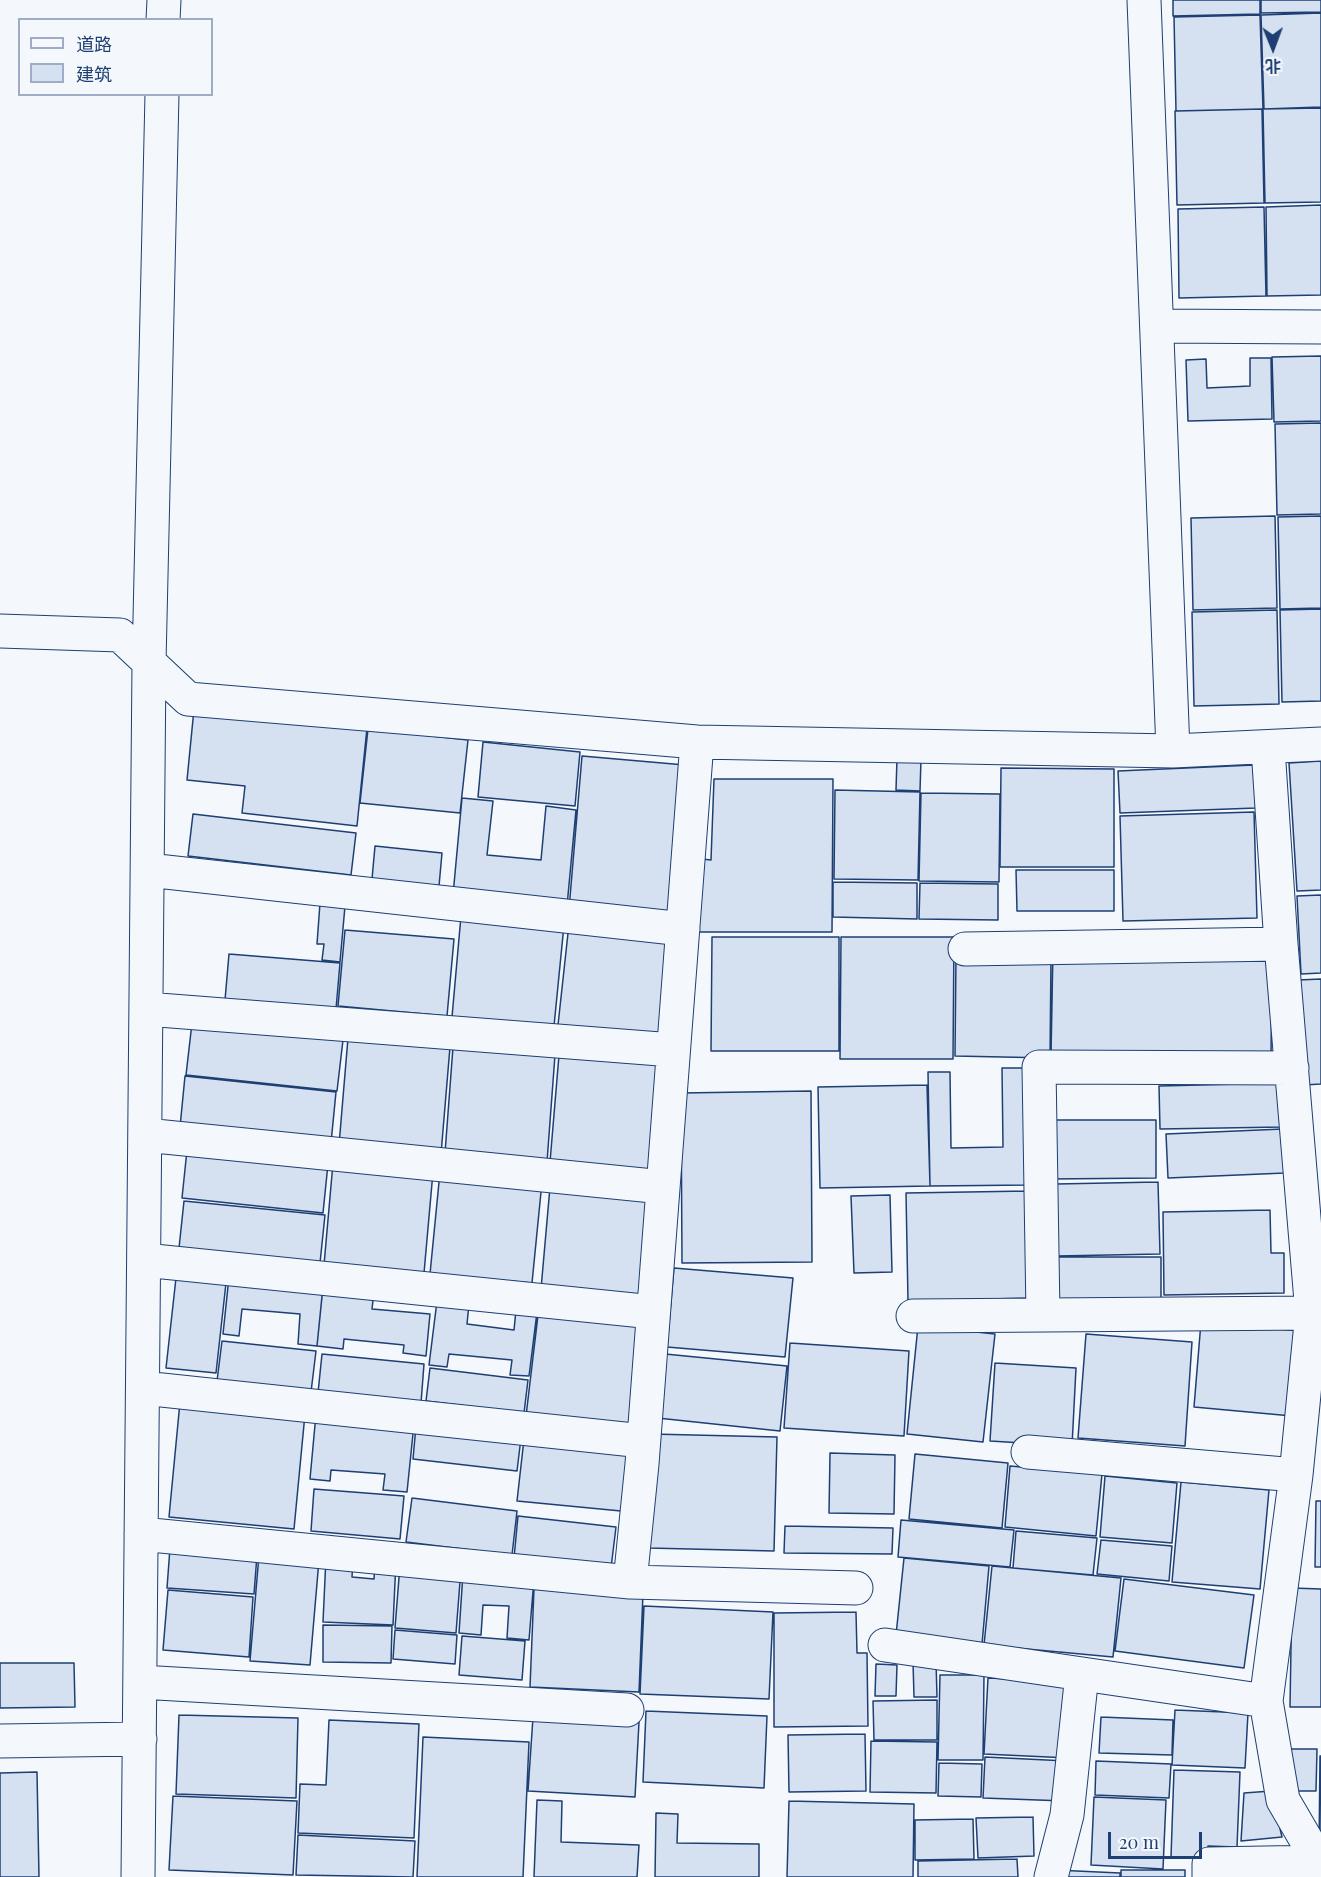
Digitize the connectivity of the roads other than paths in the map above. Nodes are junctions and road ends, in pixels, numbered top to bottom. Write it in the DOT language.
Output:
graph roads {
  1 [pos="164,0"];
  2 [pos="1144,0"];
  3 [pos="163,18"];
  4 [pos="162,96"];
  5 [pos="1157,326"];
  6 [pos="1321,327"];
  7 [pos="0,631"];
  8 [pos="149,663"];
  9 [pos="697,742"];
  10 [pos="1321,744"];
  11 [pos="1269,748"];
  12 [pos="1173,751"];
  13 [pos="148,870"];
  14 [pos="683,929"];
  15 [pos="1281,944"];
  16 [pos="965,949"];
  17 [pos="146,1010"];
  18 [pos="673,1050"];
  19 [pos="1292,1068"];
  20 [pos="145,1135"];
  21 [pos="663,1187"];
  22 [pos="144,1260"];
  23 [pos="653,1312"];
  24 [pos="1312,1313"];
  25 [pos="1043,1315"];
  26 [pos="913,1316"];
  27 [pos="143,1388"];
  28 [pos="643,1441"];
  29 [pos="1028,1452"];
  30 [pos="1296,1475"];
  31 [pos="141,1534"];
  32 [pos="630,1582"];
  33 [pos="856,1588"];
  34 [pos="885,1645"];
  35 [pos="1082,1674"];
  36 [pos="140,1682"];
  37 [pos="1266,1701"];
  38 [pos="627,1710"];
  39 [pos="140,1739"];
  40 [pos="0,1741"];
  41 [pos="1320,1862"];
  42 [pos="138,1877"];
  43 [pos="1051,1877"];
  44 [pos="1209,1877"];
  1 -- 3 [label="street"];
  2 -- 5 [label="street"];
  4 -- 8 [label="street"];
  5 -- 6 [label="street"];
  5 -- 12 [label="street"];
  7 -- 8 [label="street"];
  8 -- 9 [label="street"];
  8 -- 13 [label="street"];
  9 -- 12 [label="street"];
  9 -- 14 [label="street"];
  10 -- 11 [label="street"];
  11 -- 12 [label="street"];
  11 -- 15 [label="street"];
  13 -- 14 [label="street"];
  13 -- 17 [label="street"];
  14 -- 18 [label="street"];
  15 -- 16 [label="street"];
  15 -- 19 [label="street"];
  17 -- 18 [label="street"];
  17 -- 20 [label="street"];
  18 -- 21 [label="street"];
  19 -- 24 [label="street"];
  19 -- 25 [label="street"];
  20 -- 21 [label="street"];
  20 -- 22 [label="street"];
  21 -- 23 [label="street"];
  22 -- 23 [label="street"];
  22 -- 27 [label="street"];
  23 -- 28 [label="street"];
  24 -- 25 [label="street"];
  24 -- 30 [label="street"];
  25 -- 26 [label="street"];
  27 -- 28 [label="street"];
  27 -- 31 [label="street"];
  28 -- 32 [label="street"];
  29 -- 30 [label="street"];
  30 -- 37 [label="street"];
  31 -- 32 [label="street"];
  31 -- 36 [label="street"];
  32 -- 33 [label="street"];
  34 -- 35 [label="street"];
  35 -- 37 [label="street"];
  35 -- 43 [label="street"];
  36 -- 38 [label="street"];
  36 -- 39 [label="street"];
  37 -- 41 [label="street"];
  39 -- 40 [label="street"];
  39 -- 42 [label="street"];
  41 -- 44 [label="street"];
}
